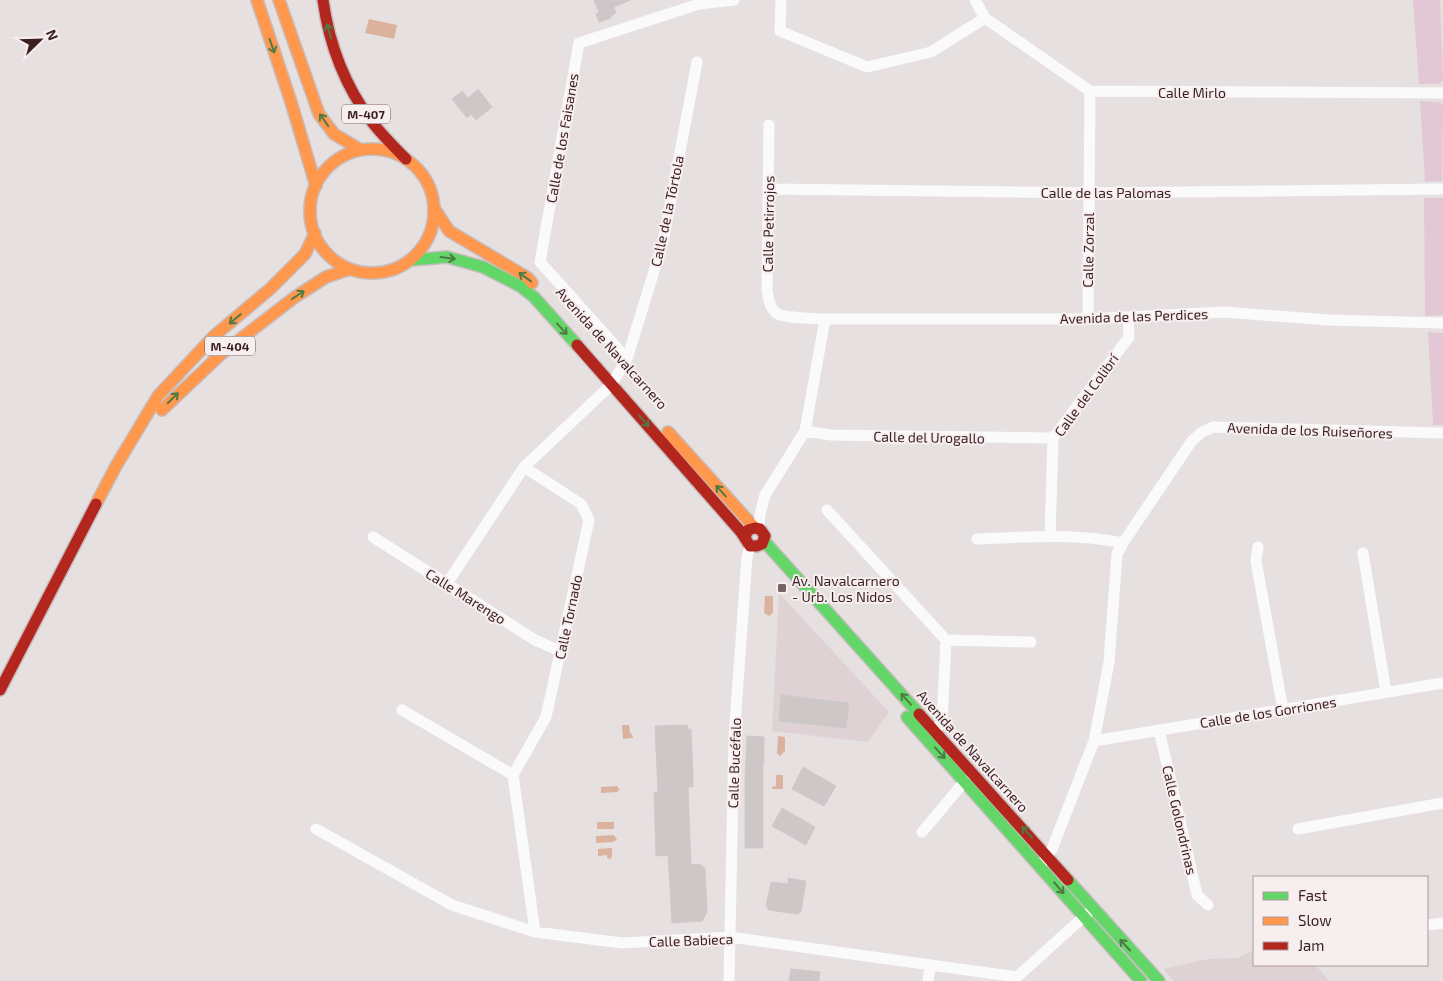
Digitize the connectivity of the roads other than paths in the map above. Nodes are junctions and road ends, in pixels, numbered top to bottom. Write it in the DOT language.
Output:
graph roads {
  1 [pos="257,0"];
  2 [pos="279,0"];
  3 [pos="323,0"];
  4 [pos="734,0"];
  5 [pos="781,0"];
  6 [pos="976,0"];
  7 [pos="985,18"];
  8 [pos="697,62"];
  9 [pos="1090,91"];
  10 [pos="1443,93"];
  11 [pos="769,126"];
  12 [pos="361,150"];
  13 [pos="406,159"];
  14 [pos="316,186"];
  15 [pos="769,189"];
  16 [pos="1443,189"];
  17 [pos="1089,193"];
  18 [pos="434,208"];
  19 [pos="315,233"];
  20 [pos="411,260"];
  21 [pos="350,269"];
  22 [pos="784,316"];
  23 [pos="825,318"];
  24 [pos="1128,318"];
  25 [pos="1088,320"];
  26 [pos="1443,323"];
  27 [pos="627,360"];
  28 [pos="615,381"];
  29 [pos="805,431"];
  30 [pos="1443,433"];
  31 [pos="1053,438"];
  32 [pos="128,447"];
  33 [pos="524,467"];
  34 [pos="826,510"];
  35 [pos="756,527"];
  36 [pos="1050,536"];
  37 [pos="373,537"];
  38 [pos="977,539"];
  39 [pos="754,543"];
  40 [pos="1123,543"];
  41 [pos="1258,547"];
  42 [pos="1363,553"];
  43 [pos="446,584"];
  44 [pos="946,640"];
  45 [pos="1030,642"];
  46 [pos="560,651"];
  47 [pos="1443,683"];
  48 [pos="0,690"];
  49 [pos="1386,692"];
  50 [pos="402,710"];
  51 [pos="1283,710"];
  52 [pos="1159,730"];
  53 [pos="930,733"];
  54 [pos="1094,741"];
  55 [pos="513,775"];
  56 [pos="965,781"];
  57 [pos="1443,803"];
  58 [pos="316,829"];
  59 [pos="1298,829"];
  60 [pos="922,832"];
  61 [pos="1044,861"];
  62 [pos="1208,905"];
  63 [pos="1093,909"];
  64 [pos="1084,917"];
  65 [pos="1443,923"];
  66 [pos="1428,925"];
  67 [pos="535,932"];
  68 [pos="730,937"];
  69 [pos="930,966"];
  70 [pos="1018,979"];
  71 [pos="729,981"];
  72 [pos="928,981"];
  73 [pos="1141,981"];
  74 [pos="1158,981"];
  1 -- 14 [label="main road, M-404, one-way"];
  12 -- 2 [label="main road, M-404, one-way"];
  13 -- 3 [label="main road, M-407, one-way"];
  4 -- 27 [label="street, Calle de los Faisanes"];
  5 -- 7 [label="street"];
  6 -- 7 [label="street"];
  7 -- 9 [label="street"];
  8 -- 27 [label="street, Calle de la Tórtola"];
  9 -- 10 [label="street, Calle Mirlo"];
  9 -- 17 [label="street, Calle Zorzal"];
  11 -- 15 [label="street, Calle Petirrojos"];
  12 -- 13 [label="main road, M-404"];
  12 -- 14 [label="main road, M-404"];
  13 -- 18 [label="main road, M-404"];
  14 -- 19 [label="main road, M-404"];
  15 -- 17 [label="street, Calle de las Palomas"];
  15 -- 22 [label="street, Calle Petirrojos"];
  16 -- 17 [label="street, Calle de las Palomas"];
  17 -- 25 [label="street, Calle Zorzal"];
  18 -- 20 [label="main road, M-404"];
  28 -- 18 [label="main road, Avenida de Navalcarnero, one-way"];
  19 -- 21 [label="main road, M-404"];
  19 -- 32 [label="main road, M-404, one-way"];
  20 -- 21 [label="main road, M-404"];
  20 -- 28 [label="main road, Avenida de Navalcarnero, one-way"];
  32 -- 21 [label="main road, M-404, one-way"];
  22 -- 23 [label="street, Avenida de las Perdices"];
  23 -- 25 [label="street, Avenida de las Perdices"];
  23 -- 29 [label="street"];
  24 -- 25 [label="street, Avenida de las Perdices"];
  24 -- 26 [label="street, Avenida de las Perdices"];
  24 -- 31 [label="street, Calle del Colibrí"];
  27 -- 28 [label="street, Calle de la Tórtola"];
  28 -- 33 [label="street, Calle de la Tórtola"];
  35 -- 28 [label="main road, Avenida de Navalcarnero, one-way"];
  28 -- 39 [label="main road, Avenida de Navalcarnero, one-way"];
  29 -- 31 [label="street, Calle del Urogallo"];
  29 -- 35 [label="street"];
  30 -- 40 [label="street, Avenida de los Ruiseñores"];
  31 -- 36 [label="street, Calle del Colibrí"];
  32 -- 48 [label="main road, M-404"];
  33 -- 43 [label="street"];
  33 -- 46 [label="street, Calle Tornado"];
  34 -- 44 [label="street"];
  35 -- 39 [label="main road"];
  35 -- 39 [label="main road"];
  36 -- 38 [label="street"];
  36 -- 40 [label="street"];
  37 -- 43 [label="street, Calle Marengo"];
  39 -- 53 [label="main road, Avenida de Navalcarnero"];
  39 -- 68 [label="street, Calle Bucéfalo"];
  40 -- 54 [label="street, Avenida de los Ruiseñores"];
  41 -- 51 [label="street"];
  42 -- 49 [label="street"];
  43 -- 46 [label="street, Calle Marengo"];
  44 -- 45 [label="street"];
  44 -- 53 [label="street"];
  46 -- 55 [label="street, Calle Tornado"];
  47 -- 49 [label="street, Calle de los Gorriones"];
  49 -- 51 [label="street, Calle de los Gorriones"];
  50 -- 55 [label="street"];
  51 -- 52 [label="street, Calle de los Gorriones"];
  52 -- 54 [label="street, Calle de los Gorriones"];
  52 -- 62 [label="street, Calle Golondrinas"];
  53 -- 56 [label="main road, Avenida de Navalcarnero, one-way"];
  61 -- 53 [label="main road, Avenida de Navalcarnero, one-way"];
  54 -- 61 [label="street, Avenida de los Ruiseñores"];
  55 -- 67 [label="street"];
  56 -- 60 [label="street, Avenida de Navalcarnero"];
  56 -- 61 [label="main road, Avenida de Navalcarnero"];
  57 -- 59 [label="street"];
  58 -- 67 [label="street, Calle Babieca"];
  61 -- 63 [label="main road, Avenida de Navalcarnero"];
  61 -- 64 [label="main road, Avenida de Navalcarnero, one-way"];
  63 -- 64 [label="street, Calle Babieca"];
  74 -- 63 [label="main road, Avenida de Navalcarnero, one-way"];
  64 -- 70 [label="street, Calle Babieca"];
  64 -- 73 [label="main road, Avenida de Navalcarnero"];
  65 -- 66 [label="street"];
  67 -- 68 [label="street, Calle Babieca"];
  68 -- 69 [label="street, Calle Babieca"];
  68 -- 71 [label="street, Calle Bucéfalo"];
  69 -- 70 [label="street, Calle Babieca"];
  69 -- 72 [label="street"];
}
